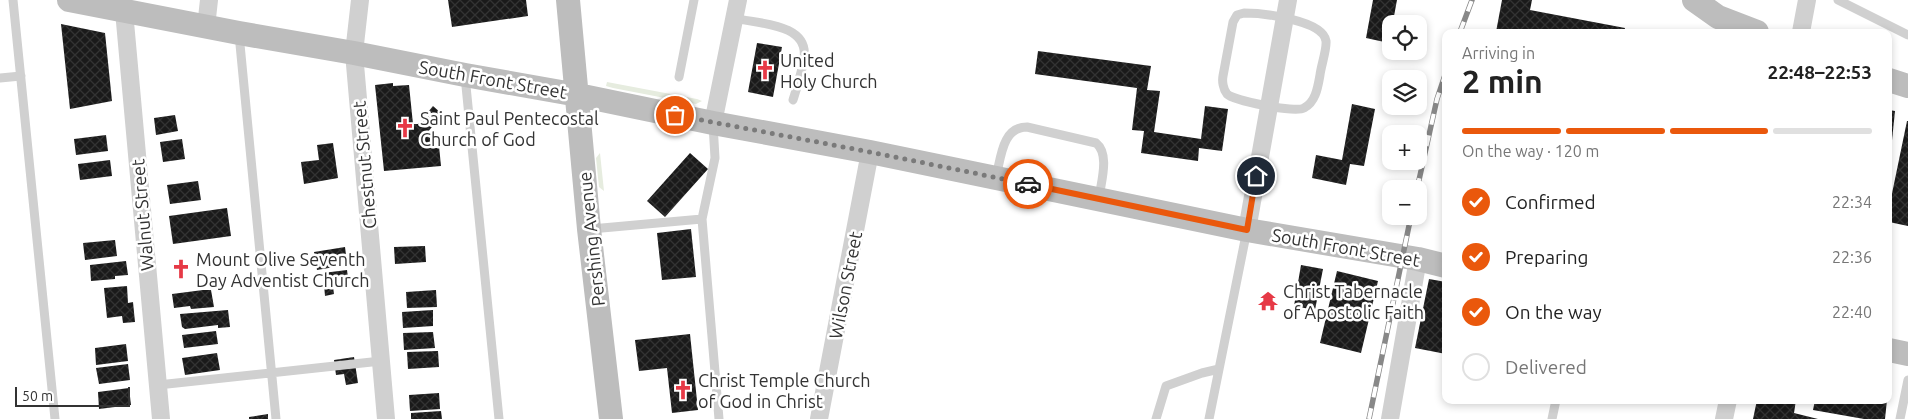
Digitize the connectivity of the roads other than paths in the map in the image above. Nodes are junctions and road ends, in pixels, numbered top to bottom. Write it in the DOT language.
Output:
graph roads {
  1 [pos="13,0"];
  2 [pos="69,0"];
  3 [pos="209,0"];
  4 [pos="360,0"];
  5 [pos="568,0"];
  6 [pos="694,0"];
  7 [pos="1288,0"];
  8 [pos="1694,0"];
  9 [pos="1807,0"];
  10 [pos="1838,0"];
  11 [pos="736,5"];
  12 [pos="124,11"];
  13 [pos="1285,18"];
  14 [pos="206,27"];
  15 [pos="1749,29"];
  16 [pos="1802,29"];
  17 [pos="239,33"];
  18 [pos="1908,35"];
  19 [pos="354,53"];
  20 [pos="20,76"];
  21 [pos="465,76"];
  22 [pos="679,77"];
  23 [pos="0,78"];
  24 [pos="1892,81"];
  25 [pos="1908,86"];
  26 [pos="578,95"];
  27 [pos="793,100"];
  28 [pos="1269,105"];
  29 [pos="713,123"];
  30 [pos="870,152"];
  31 [pos="996,178"];
  32 [pos="1098,199"];
  33 [pos="702,219"];
  34 [pos="589,229"];
  35 [pos="1247,230"];
  36 [pos="1418,259"];
  37 [pos="1442,265"];
  38 [pos="1892,351"];
  39 [pos="1908,354"];
  40 [pos="381,361"];
  41 [pos="1219,369"];
  42 [pos="272,373"];
  43 [pos="1908,380"];
  44 [pos="158,385"];
  45 [pos="1555,404"];
  46 [pos="1727,404"];
  47 [pos="55,419"];
  48 [pos="161,419"];
  49 [pos="276,419"];
  50 [pos="386,419"];
  51 [pos="499,419"];
  52 [pos="610,419"];
  53 [pos="719,419"];
  54 [pos="819,419"];
  55 [pos="1156,419"];
  56 [pos="1208,419"];
  57 [pos="1390,419"];
  58 [pos="1552,419"];
  59 [pos="1724,419"];
  60 [pos="1900,419"];
  1 -- 20 [label="lane"];
  2 -- 12 [label="street, South Front Street"];
  3 -- 14 [label="street"];
  4 -- 19 [label="street, Chestnut Street"];
  5 -- 26 [label="street, Pershing Avenue"];
  6 -- 22 [label="lane"];
  7 -- 13 [label="street"];
  8 -- 15 [label="street"];
  9 -- 16 [label="street"];
  10 -- 18 [label="lane"];
  11 -- 27 [label="lane"];
  11 -- 29 [label="street"];
  12 -- 14 [label="street, South Front Street"];
  12 -- 44 [label="street, Walnut Street"];
  13 -- 28 [label="street"];
  13 -- 28 [label="lane"];
  13 -- 28 [label="lane"];
  14 -- 17 [label="street, South Front Street"];
  17 -- 19 [label="street, South Front Street"];
  17 -- 42 [label="lane"];
  19 -- 21 [label="street, South Front Street"];
  19 -- 40 [label="street, Chestnut Street"];
  20 -- 23 [label="lane"];
  20 -- 47 [label="lane"];
  21 -- 26 [label="street, South Front Street"];
  21 -- 51 [label="lane"];
  24 -- 25 [label="street"];
  26 -- 29 [label="street, South Front Street"];
  26 -- 34 [label="street, Pershing Avenue"];
  28 -- 35 [label="street"];
  29 -- 30 [label="street, South Front Street"];
  29 -- 33 [label="lane"];
  30 -- 31 [label="street, South Front Street"];
  30 -- 54 [label="street, Wilson Street"];
  31 -- 32 [label="street, South Front Street"];
  31 -- 32 [label="lane"];
  32 -- 35 [label="street, South Front Street"];
  33 -- 34 [label="lane"];
  33 -- 53 [label="lane"];
  34 -- 52 [label="street, Pershing Avenue"];
  35 -- 36 [label="street, South Front Street"];
  35 -- 41 [label="lane"];
  36 -- 37 [label="street, South Front Street"];
  36 -- 57 [label="street"];
  38 -- 39 [label="street"];
  40 -- 42 [label="lane"];
  40 -- 50 [label="street, Chestnut Street"];
  41 -- 55 [label="lane"];
  41 -- 56 [label="lane"];
  42 -- 44 [label="lane"];
  42 -- 49 [label="lane"];
  43 -- 60 [label="lane"];
  44 -- 48 [label="street, Walnut Street"];
  45 -- 58 [label="lane"];
  46 -- 59 [label="street"];
}
